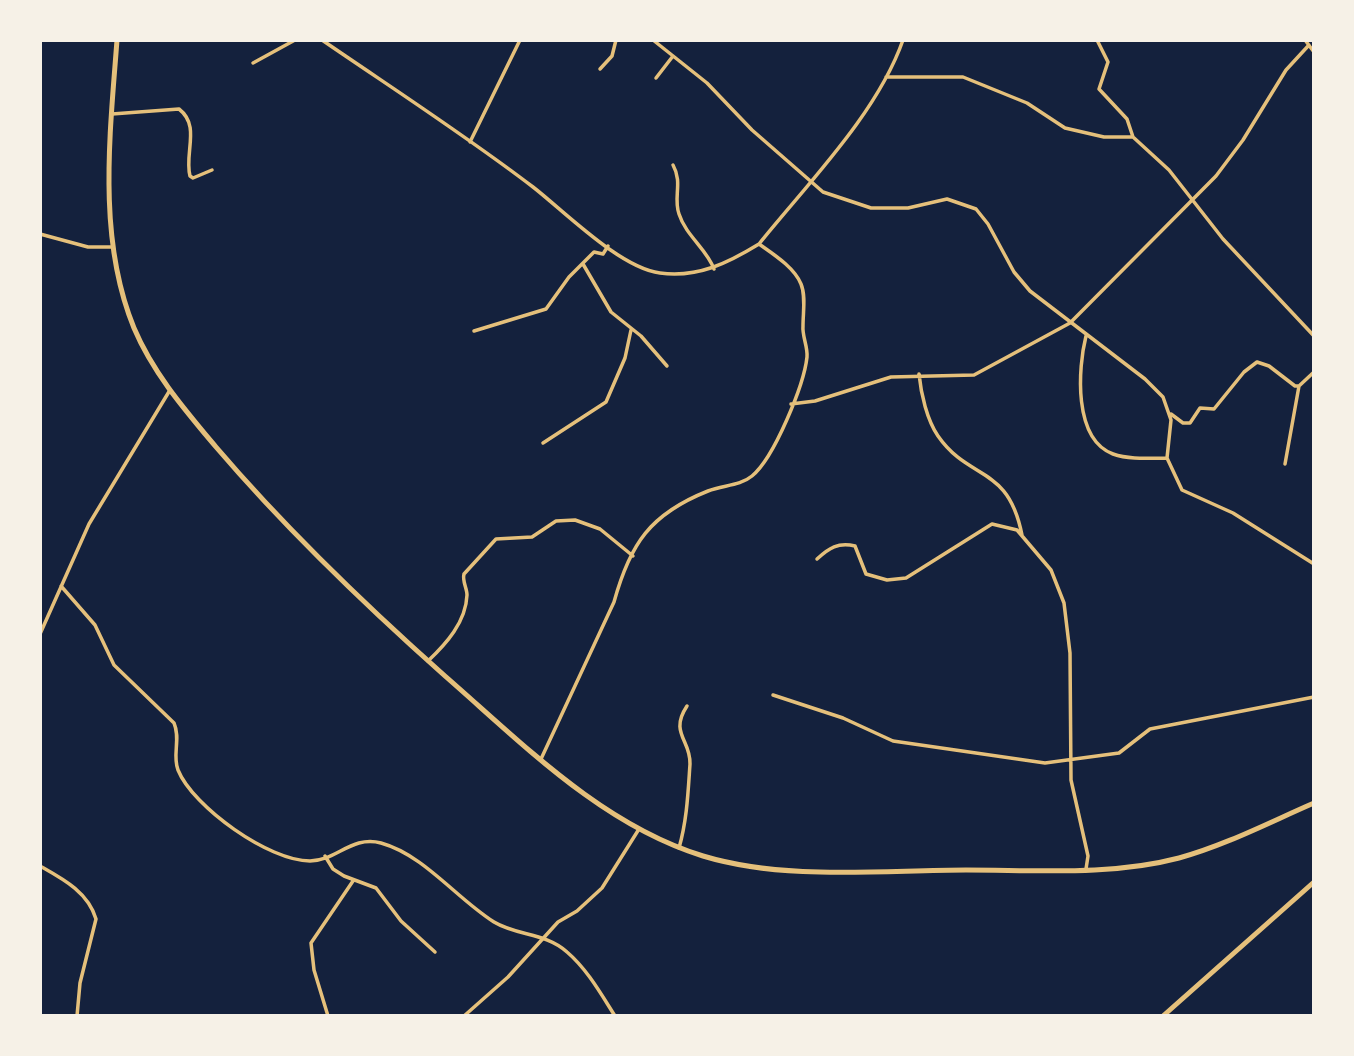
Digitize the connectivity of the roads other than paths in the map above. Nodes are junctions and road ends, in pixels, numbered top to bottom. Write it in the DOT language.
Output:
graph roads {
  1 [pos="117,40"];
  2 [pos="295,40"];
  3 [pos="322,40"];
  4 [pos="520,40"];
  5 [pos="616,40"];
  6 [pos="653,40"];
  7 [pos="903,40"];
  8 [pos="1097,40"];
  9 [pos="1305,40"];
  10 [pos="1309,45"];
  11 [pos="1314,52"];
  12 [pos="673,57"];
  13 [pos="253,63"];
  14 [pos="600,69"];
  15 [pos="886,77"];
  16 [pos="656,78"];
  17 [pos="111,114"];
  18 [pos="1133,137"];
  19 [pos="470,142"];
  20 [pos="673,166"];
  21 [pos="212,170"];
  22 [pos="811,179"];
  23 [pos="1193,200"];
  24 [pos="40,234"];
  25 [pos="759,244"];
  26 [pos="608,246"];
  27 [pos="115,247"];
  28 [pos="583,264"];
  29 [pos="714,270"];
  30 [pos="1070,323"];
  31 [pos="631,330"];
  32 [pos="474,331"];
  33 [pos="1086,335"];
  34 [pos="1314,336"];
  35 [pos="667,366"];
  36 [pos="1314,372"];
  37 [pos="919,374"];
  38 [pos="1299,386"];
  39 [pos="170,390"];
  40 [pos="791,404"];
  41 [pos="1170,414"];
  42 [pos="543,443"];
  43 [pos="1167,458"];
  44 [pos="1285,464"];
  45 [pos="1023,537"];
  46 [pos="633,556"];
  47 [pos="817,559"];
  48 [pos="1314,564"];
  49 [pos="61,586"];
  50 [pos="40,635"];
  51 [pos="428,661"];
  52 [pos="773,695"];
  53 [pos="1314,698"];
  54 [pos="687,706"];
  55 [pos="541,760"];
  56 [pos="1070,761"];
  57 [pos="1314,803"];
  58 [pos="639,829"];
  59 [pos="679,848"];
  60 [pos="325,856"];
  61 [pos="40,866"];
  62 [pos="1086,869"];
  63 [pos="353,881"];
  64 [pos="1314,882"];
  65 [pos="543,937"];
  66 [pos="435,952"];
  67 [pos="77,1016"];
  68 [pos="328,1016"];
  69 [pos="464,1016"];
  70 [pos="615,1016"];
  71 [pos="1163,1016"];
  1 -- 17 [label="main road"];
  2 -- 13 [label="street"];
  3 -- 19 [label="street"];
  4 -- 19 [label="street"];
  5 -- 14 [label="street"];
  6 -- 12 [label="street"];
  7 -- 15 [label="street"];
  8 -- 18 [label="street"];
  9 -- 10 [label="street"];
  10 -- 11 [label="street"];
  10 -- 23 [label="street"];
  12 -- 16 [label="street"];
  12 -- 22 [label="street"];
  15 -- 18 [label="street"];
  15 -- 22 [label="street"];
  17 -- 21 [label="street"];
  17 -- 27 [label="main road"];
  18 -- 23 [label="street"];
  19 -- 26 [label="street"];
  20 -- 29 [label="street"];
  22 -- 25 [label="street"];
  22 -- 30 [label="street"];
  23 -- 30 [label="street"];
  23 -- 34 [label="street"];
  24 -- 27 [label="street"];
  25 -- 29 [label="street"];
  25 -- 40 [label="street"];
  26 -- 28 [label="street"];
  26 -- 29 [label="street"];
  27 -- 39 [label="main road"];
  28 -- 31 [label="street"];
  28 -- 32 [label="street"];
  30 -- 33 [label="street"];
  30 -- 37 [label="street"];
  31 -- 35 [label="street"];
  31 -- 42 [label="street"];
  33 -- 41 [label="street"];
  33 -- 43 [label="street"];
  36 -- 38 [label="street"];
  37 -- 40 [label="street"];
  37 -- 45 [label="street"];
  38 -- 41 [label="street"];
  38 -- 44 [label="street"];
  39 -- 49 [label="street"];
  39 -- 51 [label="main road"];
  40 -- 46 [label="street"];
  41 -- 43 [label="street"];
  43 -- 48 [label="street"];
  45 -- 47 [label="street"];
  45 -- 56 [label="street"];
  46 -- 51 [label="street"];
  46 -- 55 [label="street"];
  49 -- 50 [label="street"];
  49 -- 60 [label="street"];
  51 -- 55 [label="main road"];
  52 -- 56 [label="street"];
  53 -- 56 [label="street"];
  54 -- 59 [label="street"];
  55 -- 58 [label="main road"];
  56 -- 62 [label="street"];
  57 -- 62 [label="main road"];
  58 -- 59 [label="main road"];
  58 -- 65 [label="street"];
  59 -- 62 [label="main road"];
  60 -- 63 [label="street"];
  60 -- 65 [label="street"];
  61 -- 67 [label="street"];
  63 -- 66 [label="street"];
  63 -- 68 [label="street"];
  64 -- 71 [label="main road"];
  65 -- 69 [label="street"];
  65 -- 70 [label="street"];
}
